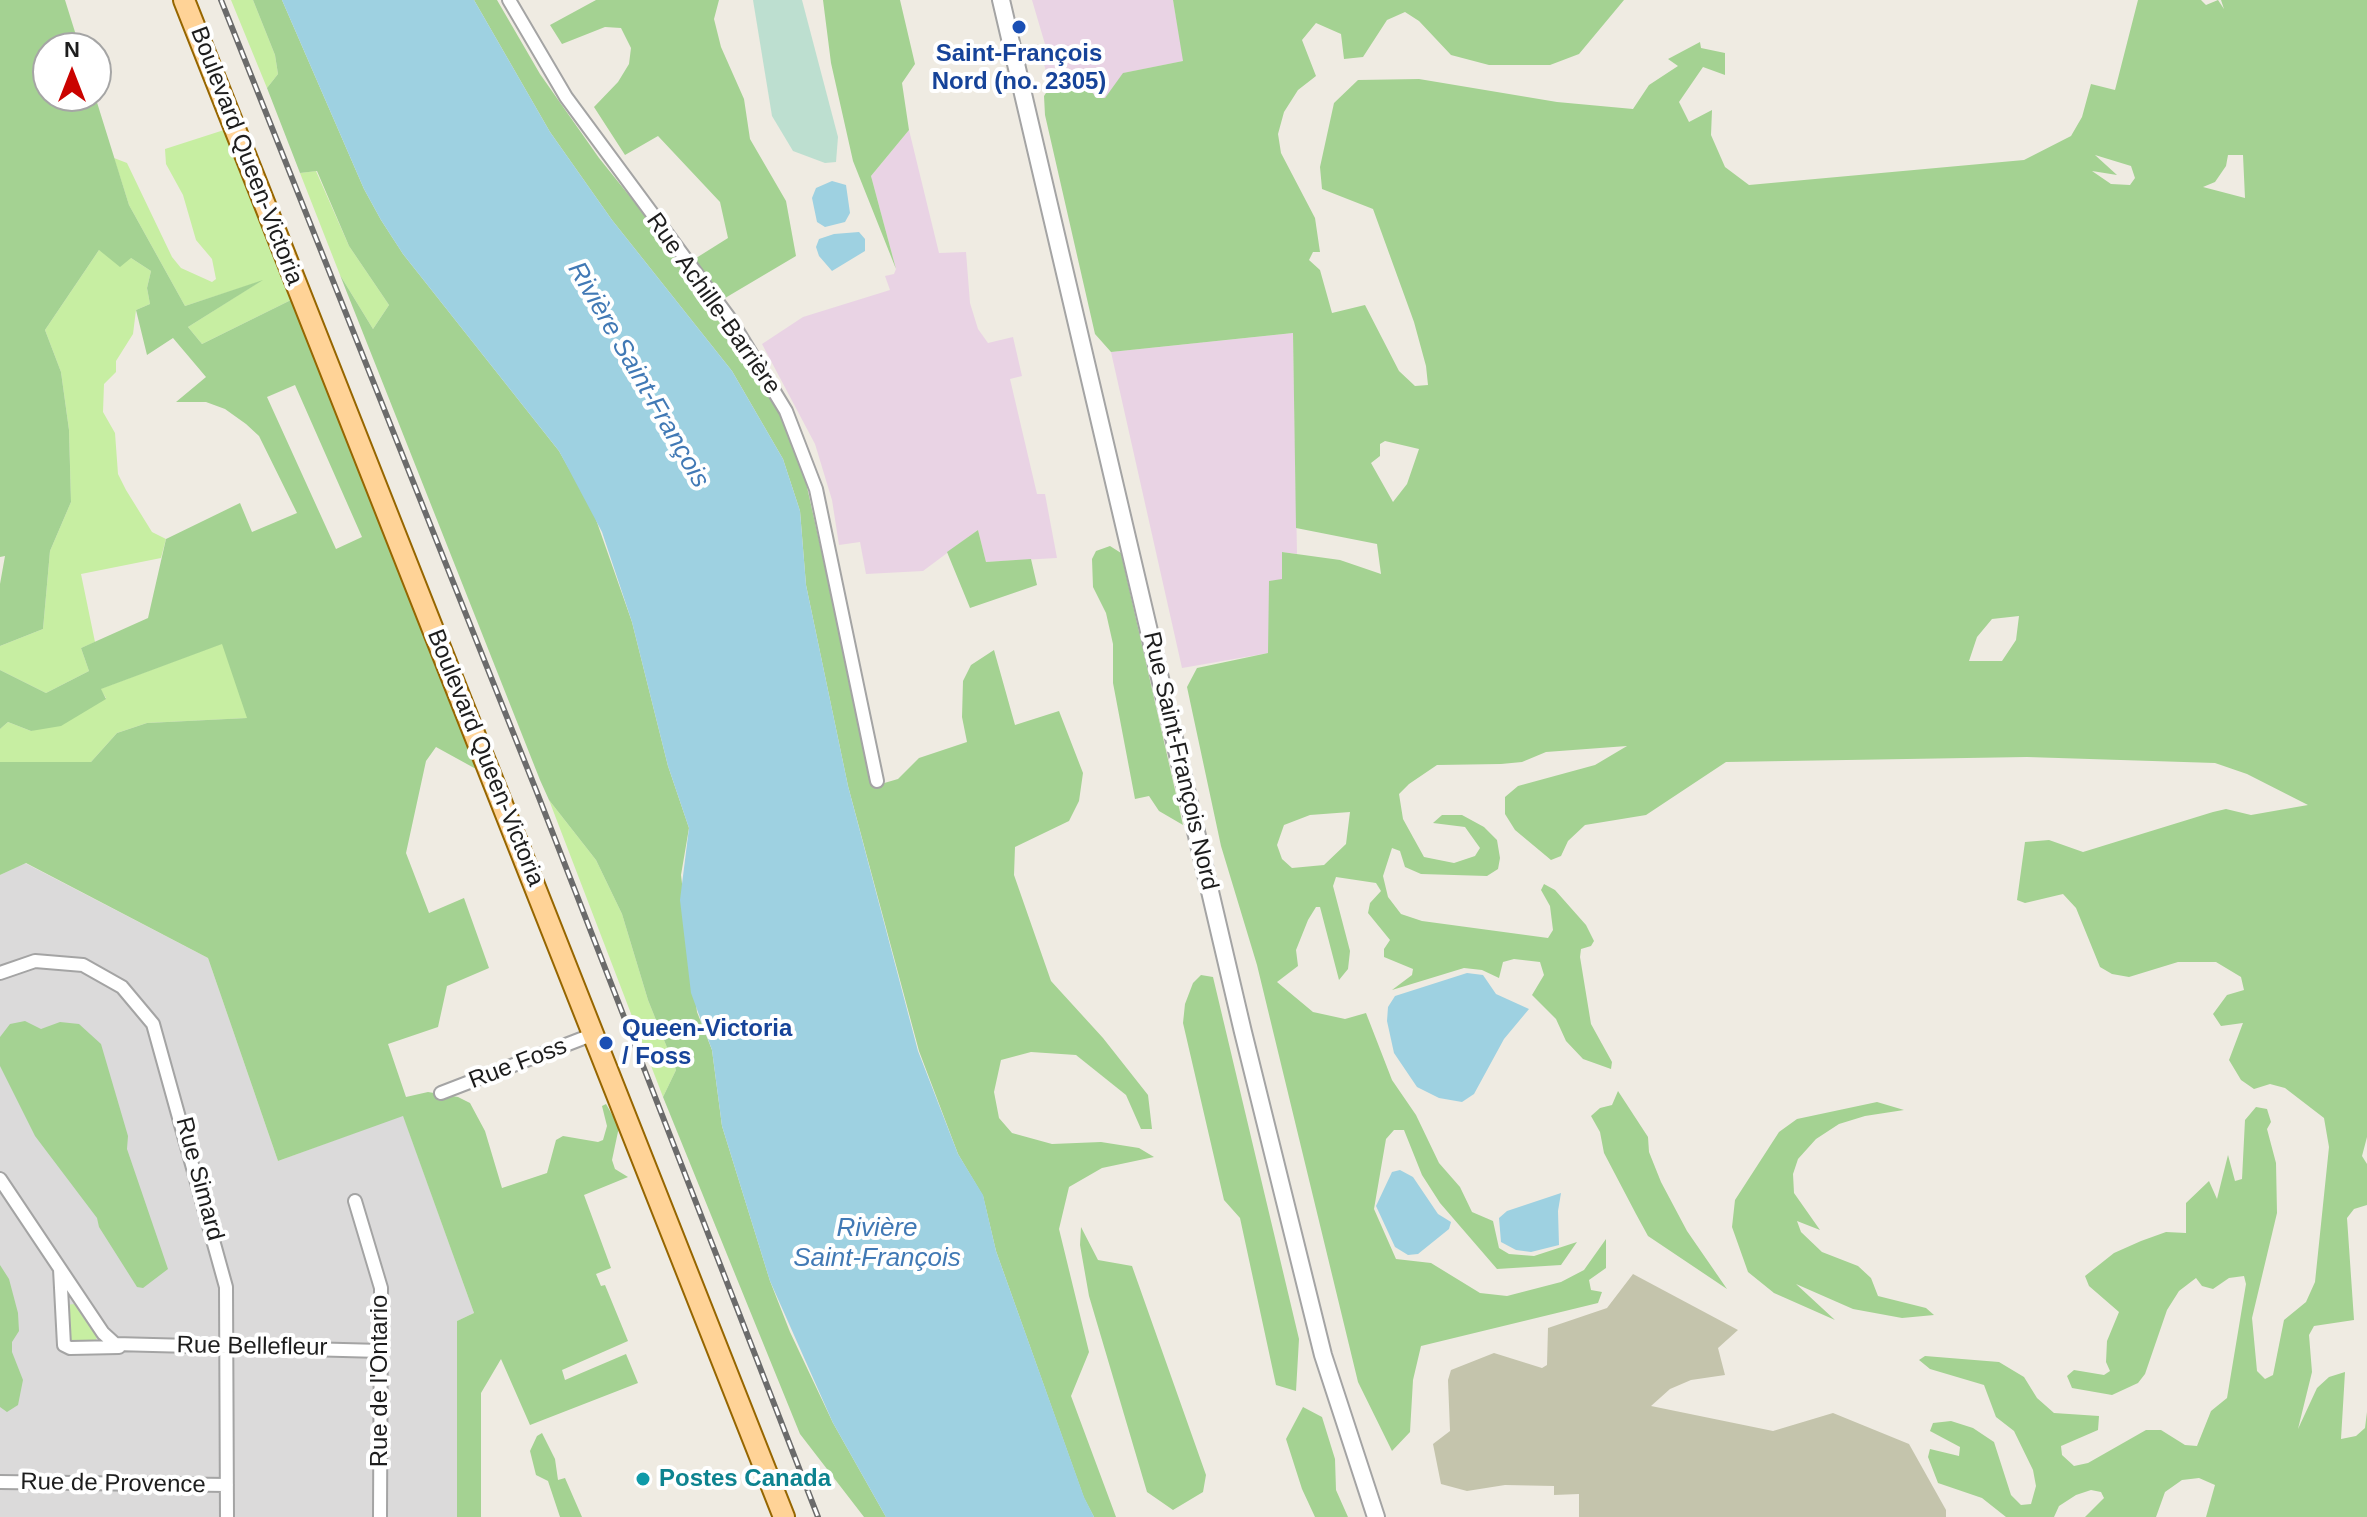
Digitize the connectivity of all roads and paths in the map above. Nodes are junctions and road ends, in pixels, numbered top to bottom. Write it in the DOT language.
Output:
graph roads {
  1 [pos="184,0"];
  2 [pos="509,0"];
  3 [pos="1001,0"];
  4 [pos="877,781"];
  5 [pos="0,973"];
  6 [pos="594,1034"];
  7 [pos="441,1093"];
  8 [pos="0,1179"];
  9 [pos="355,1201"];
  10 [pos="60,1269"];
  11 [pos="226,1345"];
  12 [pos="122,1347"];
  13 [pos="381,1351"];
  14 [pos="0,1482"];
  15 [pos="227,1485"];
  16 [pos="227,1517"];
  17 [pos="380,1517"];
  18 [pos="784,1517"];
  19 [pos="1376,1517"];
  1 -- 6 [label="main road, Boulevard Queen-Victoria"];
  2 -- 4 [label="street, Rue Achille-Barrière"];
  3 -- 19 [label="street, Rue Saint-François Nord"];
  5 -- 11 [label="street, Rue Simard"];
  6 -- 7 [label="street, Rue Foss"];
  6 -- 18 [label="main road, Boulevard Queen-Victoria"];
  8 -- 10 [label="street"];
  9 -- 13 [label="street, Rue de l'Ontario"];
  10 -- 12 [label="street"];
  10 -- 12 [label="street, Rue Bellefleur"];
  11 -- 12 [label="street, Rue Bellefleur"];
  11 -- 13 [label="street, Rue Bellefleur"];
  11 -- 15 [label="street, Rue Simard"];
  13 -- 17 [label="street, Rue de l'Ontario"];
  14 -- 15 [label="street, Rue de Provence"];
  15 -- 16 [label="street, Rue Simard"];
}
